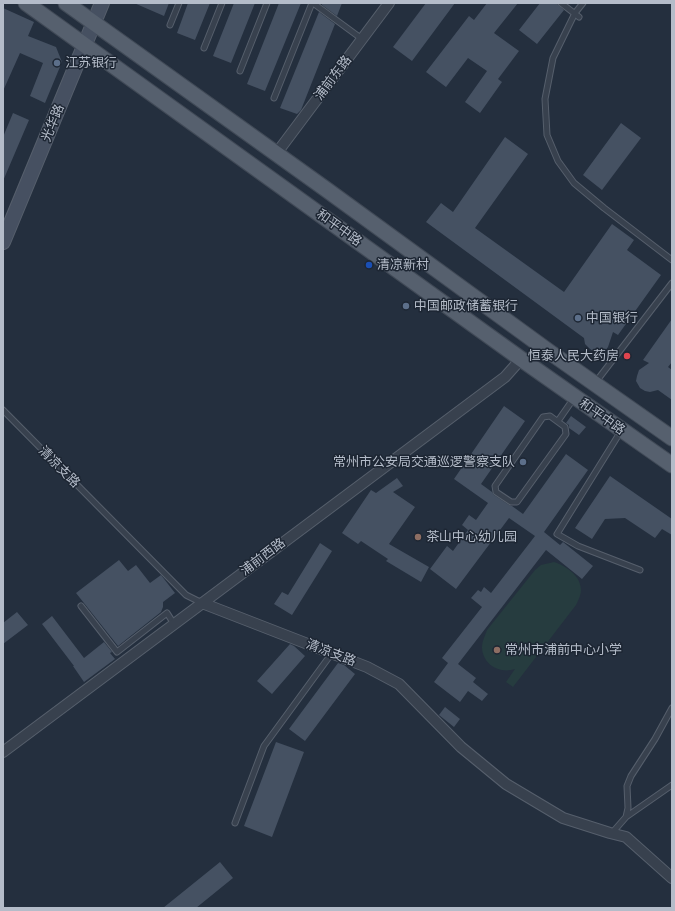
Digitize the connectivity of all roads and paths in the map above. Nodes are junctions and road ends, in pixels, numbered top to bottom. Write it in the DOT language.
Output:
graph roads {
  1 [pos="26,3"];
  2 [pos="66,3"];
  3 [pos="102,3"];
  4 [pos="179,3"];
  5 [pos="222,3"];
  6 [pos="267,3"];
  7 [pos="313,3"];
  8 [pos="389,3"];
  9 [pos="561,3"];
  10 [pos="583,3"];
  11 [pos="577,15"];
  12 [pos="94,23"];
  13 [pos="170,25"];
  14 [pos="362,39"];
  15 [pos="85,45"];
  16 [pos="204,48"];
  17 [pos="240,71"];
  18 [pos="274,98"];
  19 [pos="276,154"];
  20 [pos="3,242"];
  21 [pos="672,260"];
  22 [pos="672,283"];
  23 [pos="520,359"];
  24 [pos="594,384"];
  25 [pos="574,397"];
  26 [pos="3,410"];
  27 [pos="558,421"];
  28 [pos="621,430"];
  29 [pos="672,438"];
  30 [pos="672,465"];
  31 [pos="640,570"];
  32 [pos="202,603"];
  33 [pos="81,606"];
  34 [pos="174,624"];
  35 [pos="332,654"];
  36 [pos="672,708"];
  37 [pos="3,752"];
  38 [pos="672,785"];
  39 [pos="626,817"];
  40 [pos="235,823"];
  41 [pos="612,834"];
  42 [pos="672,878"];
  1 -- 15 [label="main road, 和平中路"];
  2 -- 12 [label="main road, 和平中路"];
  3 -- 12 [label="main road, 光华路"];
  4 -- 13 [label="lane"];
  5 -- 16 [label="lane"];
  6 -- 17 [label="lane"];
  7 -- 14 [label="lane"];
  7 -- 18 [label="lane"];
  8 -- 14 [label="street, 浦前东路"];
  9 -- 11 [label="lane"];
  10 -- 11 [label="lane"];
  11 -- 21 [label="lane"];
  12 -- 15 [label="main road, 光华路"];
  12 -- 19 [label="main road, 和平中路"];
  14 -- 19 [label="street, 浦前东路"];
  15 -- 20 [label="main road, 光华路"];
  15 -- 23 [label="main road, 和平中路"];
  19 -- 24 [label="main road, 和平中路"];
  22 -- 24 [label="lane"];
  23 -- 25 [label="main road, 和平中路"];
  23 -- 32 [label="street, 浦前西路"];
  24 -- 29 [label="main road, 和平中路"];
  25 -- 27 [label="lane"];
  25 -- 28 [label="main road, 和平中路"];
  26 -- 32 [label="lane, 清凉支路"];
  27 -- 27 [label="lane"];
  28 -- 30 [label="main road, 和平中路"];
  28 -- 31 [label="lane"];
  32 -- 34 [label="street, 浦前西路"];
  32 -- 35 [label="street, 清凉支路"];
  33 -- 34 [label="lane"];
  34 -- 37 [label="street, 浦前西路"];
  35 -- 40 [label="lane"];
  35 -- 41 [label="street, 清凉支路"];
  36 -- 39 [label="lane"];
  38 -- 39 [label="lane"];
  39 -- 41 [label="lane"];
  41 -- 42 [label="street, 清凉支路"];
}
